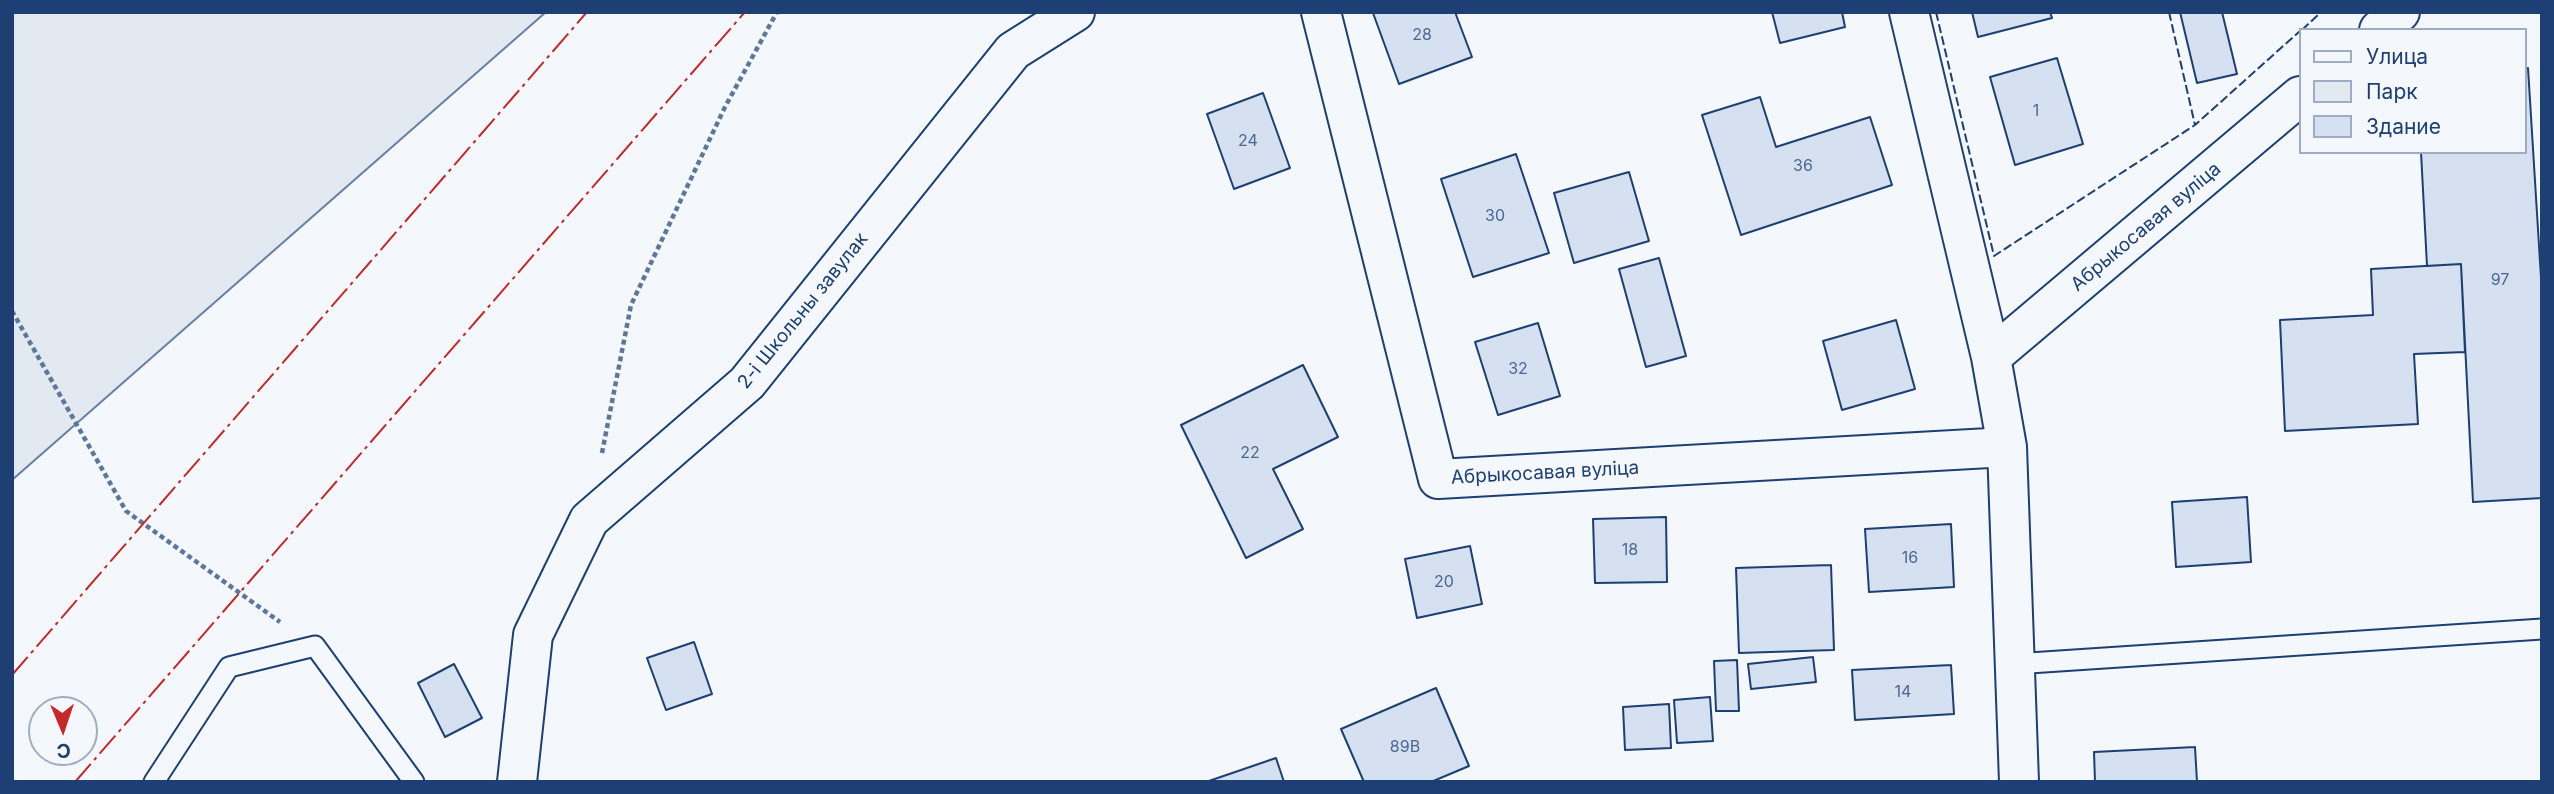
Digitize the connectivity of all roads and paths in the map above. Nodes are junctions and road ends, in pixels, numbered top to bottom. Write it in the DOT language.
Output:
graph roads {
  1 [pos="777,12"];
  2 [pos="1075,12"];
  3 [pos="1321,12"];
  4 [pos="1909,12"];
  5 [pos="2400,12"];
  6 [pos="2381,28"];
  7 [pos="2298,98"];
  8 [pos="12,311"];
  9 [pos="1991,357"];
  10 [pos="2007,447"];
  11 [pos="589,520"];
  12 [pos="2542,629"];
  13 [pos="315,646"];
  14 [pos="2014,664"];
  15 [pos="154,782"];
  16 [pos="414,782"];
  17 [pos="517,782"];
  18 [pos="2019,782"];
  1 -- 11 [label="path"];
  2 -- 11 [label="street, 2-і Школьны завулак"];
  3 -- 10 [label="street, Абрыкосавая вуліца"];
  4 -- 9 [label="street"];
  5 -- 6 [label="street"];
  7 -- 9 [label="street, Абрыкосавая вуліца"];
  8 -- 13 [label="path"];
  9 -- 10 [label="street"];
  10 -- 14 [label="street"];
  11 -- 17 [label="street, 2-і Школьны завулак"];
  12 -- 14 [label="lane"];
  13 -- 15 [label="lane"];
  13 -- 16 [label="lane"];
  14 -- 18 [label="street"];
}
